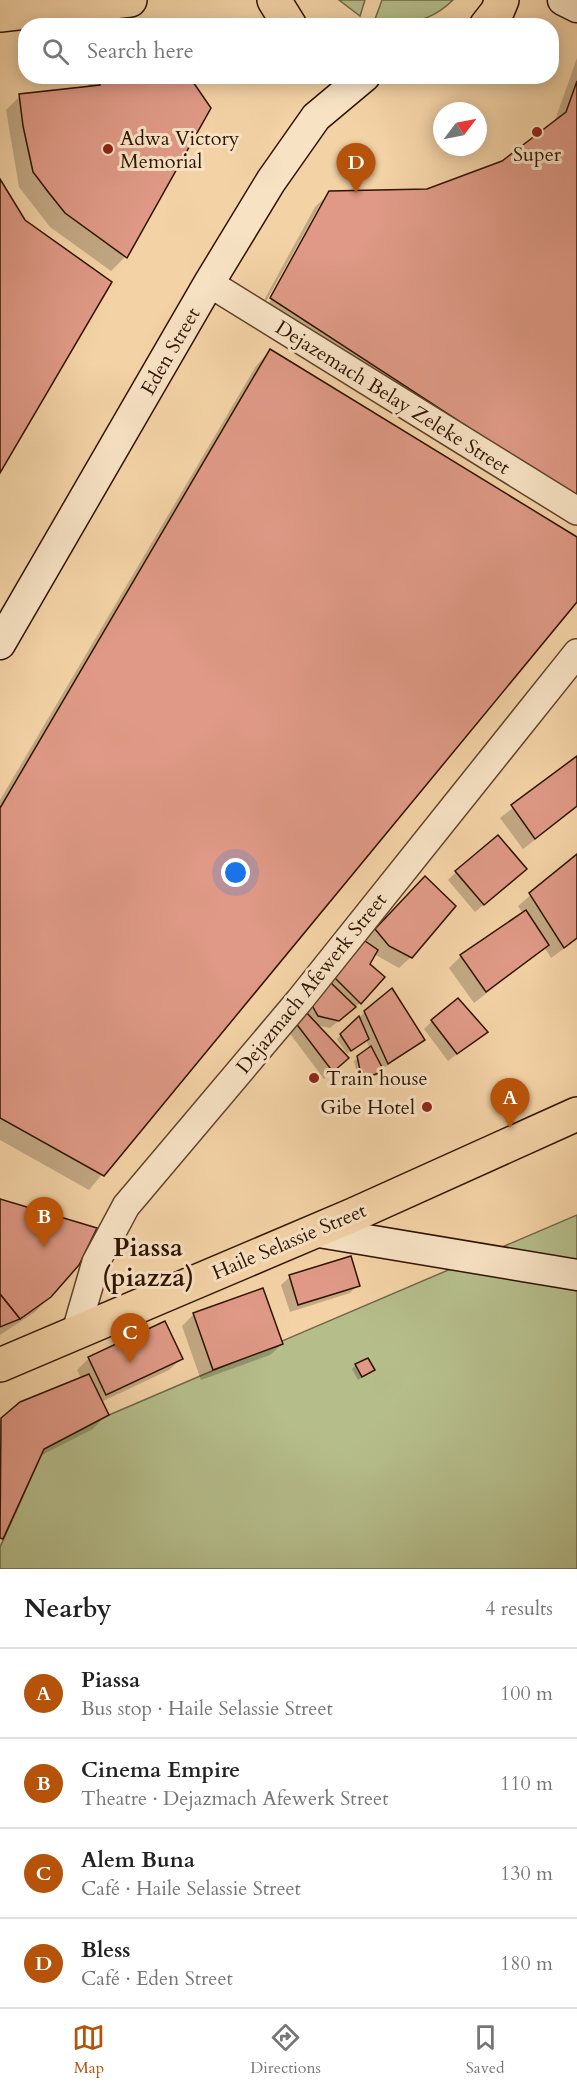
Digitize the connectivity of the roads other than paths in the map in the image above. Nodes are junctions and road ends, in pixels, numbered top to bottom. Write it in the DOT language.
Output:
graph roads {
  1 [pos="129,0"];
  2 [pos="274,0"];
  3 [pos="502,0"];
  4 [pos="563,0"];
  5 [pos="577,8"];
  6 [pos="0,15"];
  7 [pos="285,18"];
  8 [pos="492,18"];
  9 [pos="355,84"];
  10 [pos="209,283"];
  11 [pos="577,511"];
  12 [pos="0,644"];
  13 [pos="577,652"];
  14 [pos="577,1114"];
  15 [pos="313,1231"];
  16 [pos="577,1275"];
  17 [pos="76,1331"];
  18 [pos="0,1365"];
  1 -- 6 [label="main road"];
  2 -- 7 [label="main road"];
  3 -- 8 [label="main road"];
  4 -- 5 [label="main road"];
  9 -- 10 [label="main road, Eden Street"];
  10 -- 11 [label="street, Dejazemach Belay Zeleke Street"];
  10 -- 12 [label="main road, Eden Street"];
  13 -- 17 [label="street, Dejazmach Afewerk Street"];
  14 -- 15 [label="main road, Haile Selassie Street"];
  15 -- 16 [label="main road"];
  15 -- 17 [label="main road, Haile Selassie Street"];
  17 -- 18 [label="main road, Haile Selassie Street"];
}
